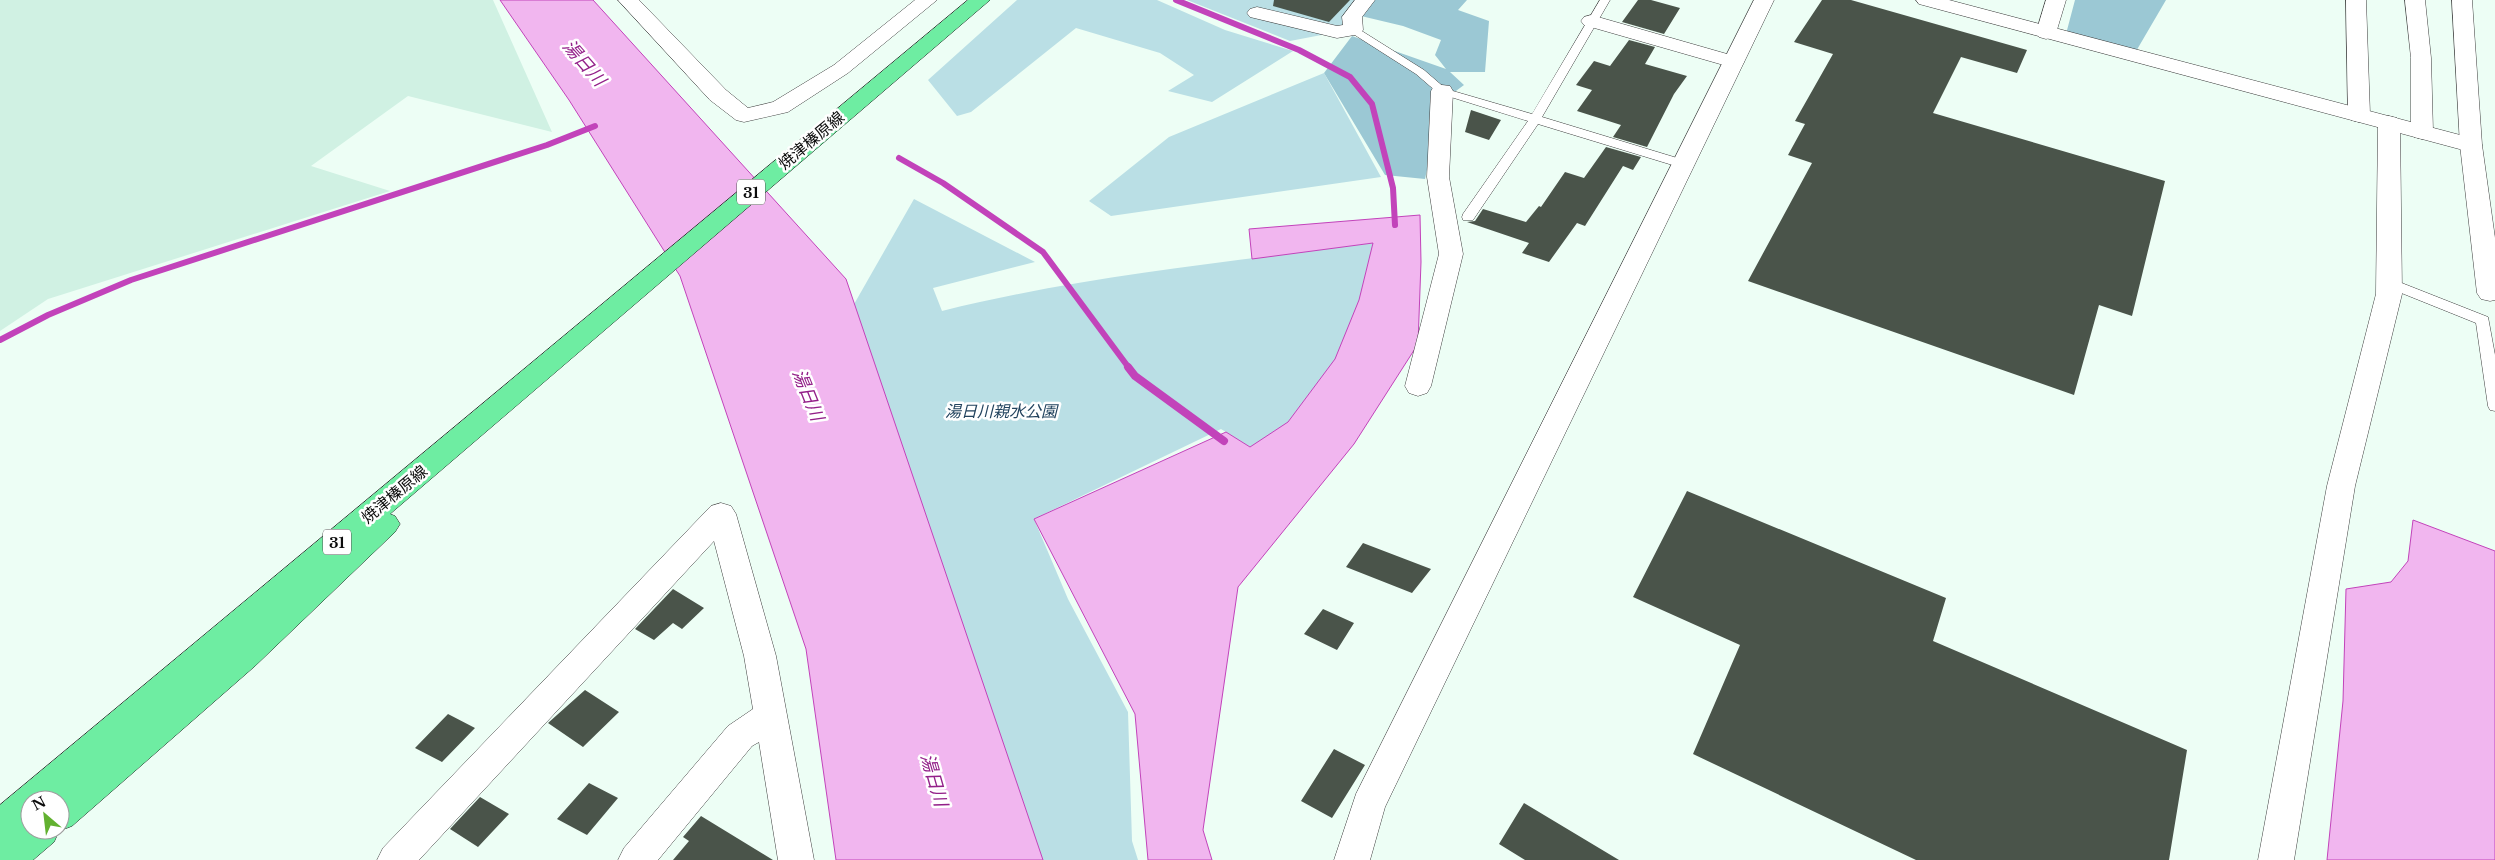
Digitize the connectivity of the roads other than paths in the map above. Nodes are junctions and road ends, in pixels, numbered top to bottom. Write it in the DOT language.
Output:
graph roads {
  1 [pos="628,0"];
  2 [pos="927,0"];
  3 [pos="980,0"];
  4 [pos="991,0"];
  5 [pos="1365,0"];
  6 [pos="1605,0"];
  7 [pos="1764,0"];
  8 [pos="1926,0"];
  9 [pos="2056,0"];
  10 [pos="2356,0"];
  11 [pos="2415,0"];
  12 [pos="2462,0"];
  13 [pos="1257,13"];
  14 [pos="1591,21"];
  15 [pos="1353,30"];
  16 [pos="2046,33"];
  17 [pos="936,37"];
  18 [pos="1734,62"];
  19 [pos="1442,91"];
  20 [pos="2359,115"];
  21 [pos="1535,118"];
  22 [pos="2389,123"];
  23 [pos="2422,132"];
  24 [pos="2471,145"];
  25 [pos="2495,151"];
  26 [pos="1684,164"];
  27 [pos="1468,217"];
  28 [pos="2389,282"];
  29 [pos="642,285"];
  30 [pos="2490,293"];
  31 [pos="1418,386"];
  32 [pos="2495,406"];
  33 [pos="770,715"];
  34 [pos="44,790"];
  35 [pos="70,806"];
  36 [pos="20,810"];
  37 [pos="0,827"];
  38 [pos="30,840"];
  39 [pos="7,860"];
  40 [pos="395,860"];
  41 [pos="636,860"];
  42 [pos="796,860"];
  43 [pos="1352,860"];
  44 [pos="2276,860"];
  1 -- 2 [label="street"];
  3 -- 17 [label="main road, 焼津榛原線 / 31"];
  4 -- 17 [label="main road, 焼津榛原線 / 31"];
  5 -- 15 [label="street"];
  6 -- 14 [label="lane"];
  7 -- 18 [label="street"];
  8 -- 16 [label="street"];
  9 -- 16 [label="street"];
  10 -- 20 [label="street"];
  11 -- 23 [label="street"];
  12 -- 24 [label="street"];
  13 -- 15 [label="street"];
  14 -- 18 [label="street"];
  14 -- 21 [label="lane"];
  15 -- 19 [label="lane"];
  16 -- 20 [label="street"];
  17 -- 29 [label="main road, 焼津榛原線 / 31"];
  18 -- 26 [label="street"];
  19 -- 21 [label="lane"];
  19 -- 31 [label="street"];
  20 -- 22 [label="street"];
  21 -- 26 [label="lane"];
  21 -- 27 [label="lane"];
  22 -- 23 [label="street"];
  22 -- 28 [label="street"];
  23 -- 24 [label="street"];
  24 -- 25 [label="street"];
  24 -- 30 [label="street"];
  26 -- 43 [label="street"];
  28 -- 32 [label="lane"];
  28 -- 44 [label="street"];
  29 -- 34 [label="main road, 焼津榛原線 / 31"];
  29 -- 35 [label="main road, 焼津榛原線 / 31"];
  33 -- 40 [label="street"];
  33 -- 41 [label="street"];
  33 -- 42 [label="street"];
  36 -- 37 [label="main road, 焼津榛原線 / 31"];
  38 -- 39 [label="main road"];
}
